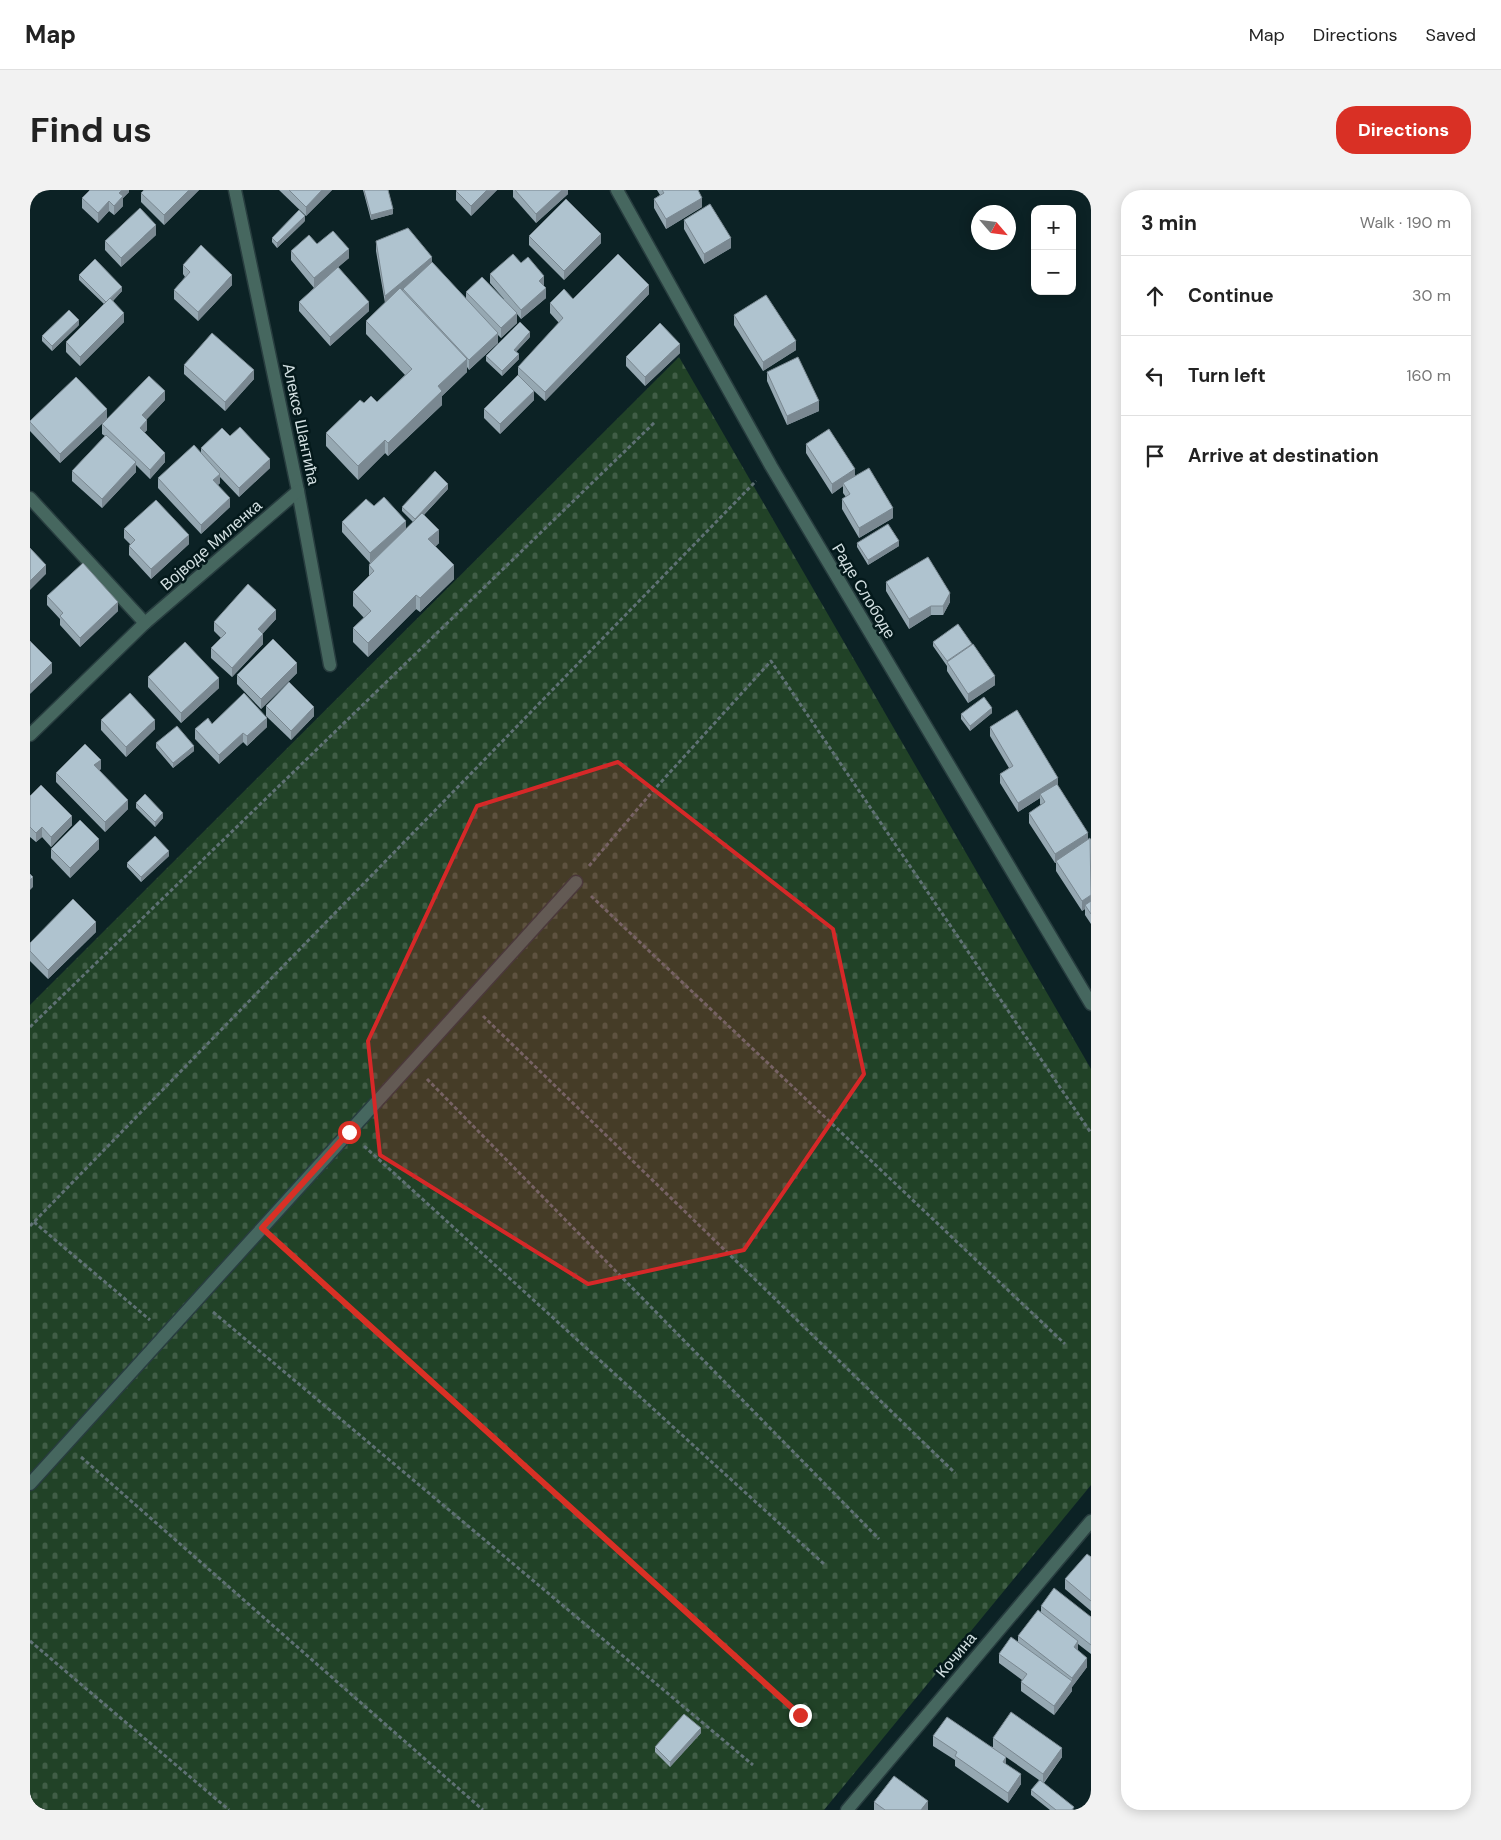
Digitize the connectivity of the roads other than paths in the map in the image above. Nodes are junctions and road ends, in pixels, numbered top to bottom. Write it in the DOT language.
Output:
graph roads {
  1 [pos="235,190"];
  2 [pos="617,190"];
  3 [pos="298,491"];
  4 [pos="30,498"];
  5 [pos="145,623"];
  6 [pos="330,665"];
  7 [pos="30,736"];
  8 [pos="576,882"];
  9 [pos="1091,1004"];
  10 [pos="30,1484"];
  11 [pos="1091,1521"];
  12 [pos="846,1810"];
  1 -- 3 [label="street, Алексе Шантића"];
  2 -- 9 [label="street, Раде Слободе"];
  3 -- 5 [label="street, Војводе Миленка"];
  3 -- 6 [label="street, Алексе Шантића"];
  4 -- 5 [label="street"];
  5 -- 7 [label="street, Војводе Миленка"];
  8 -- 10 [label="street"];
  11 -- 12 [label="street, Кочина"];
}
